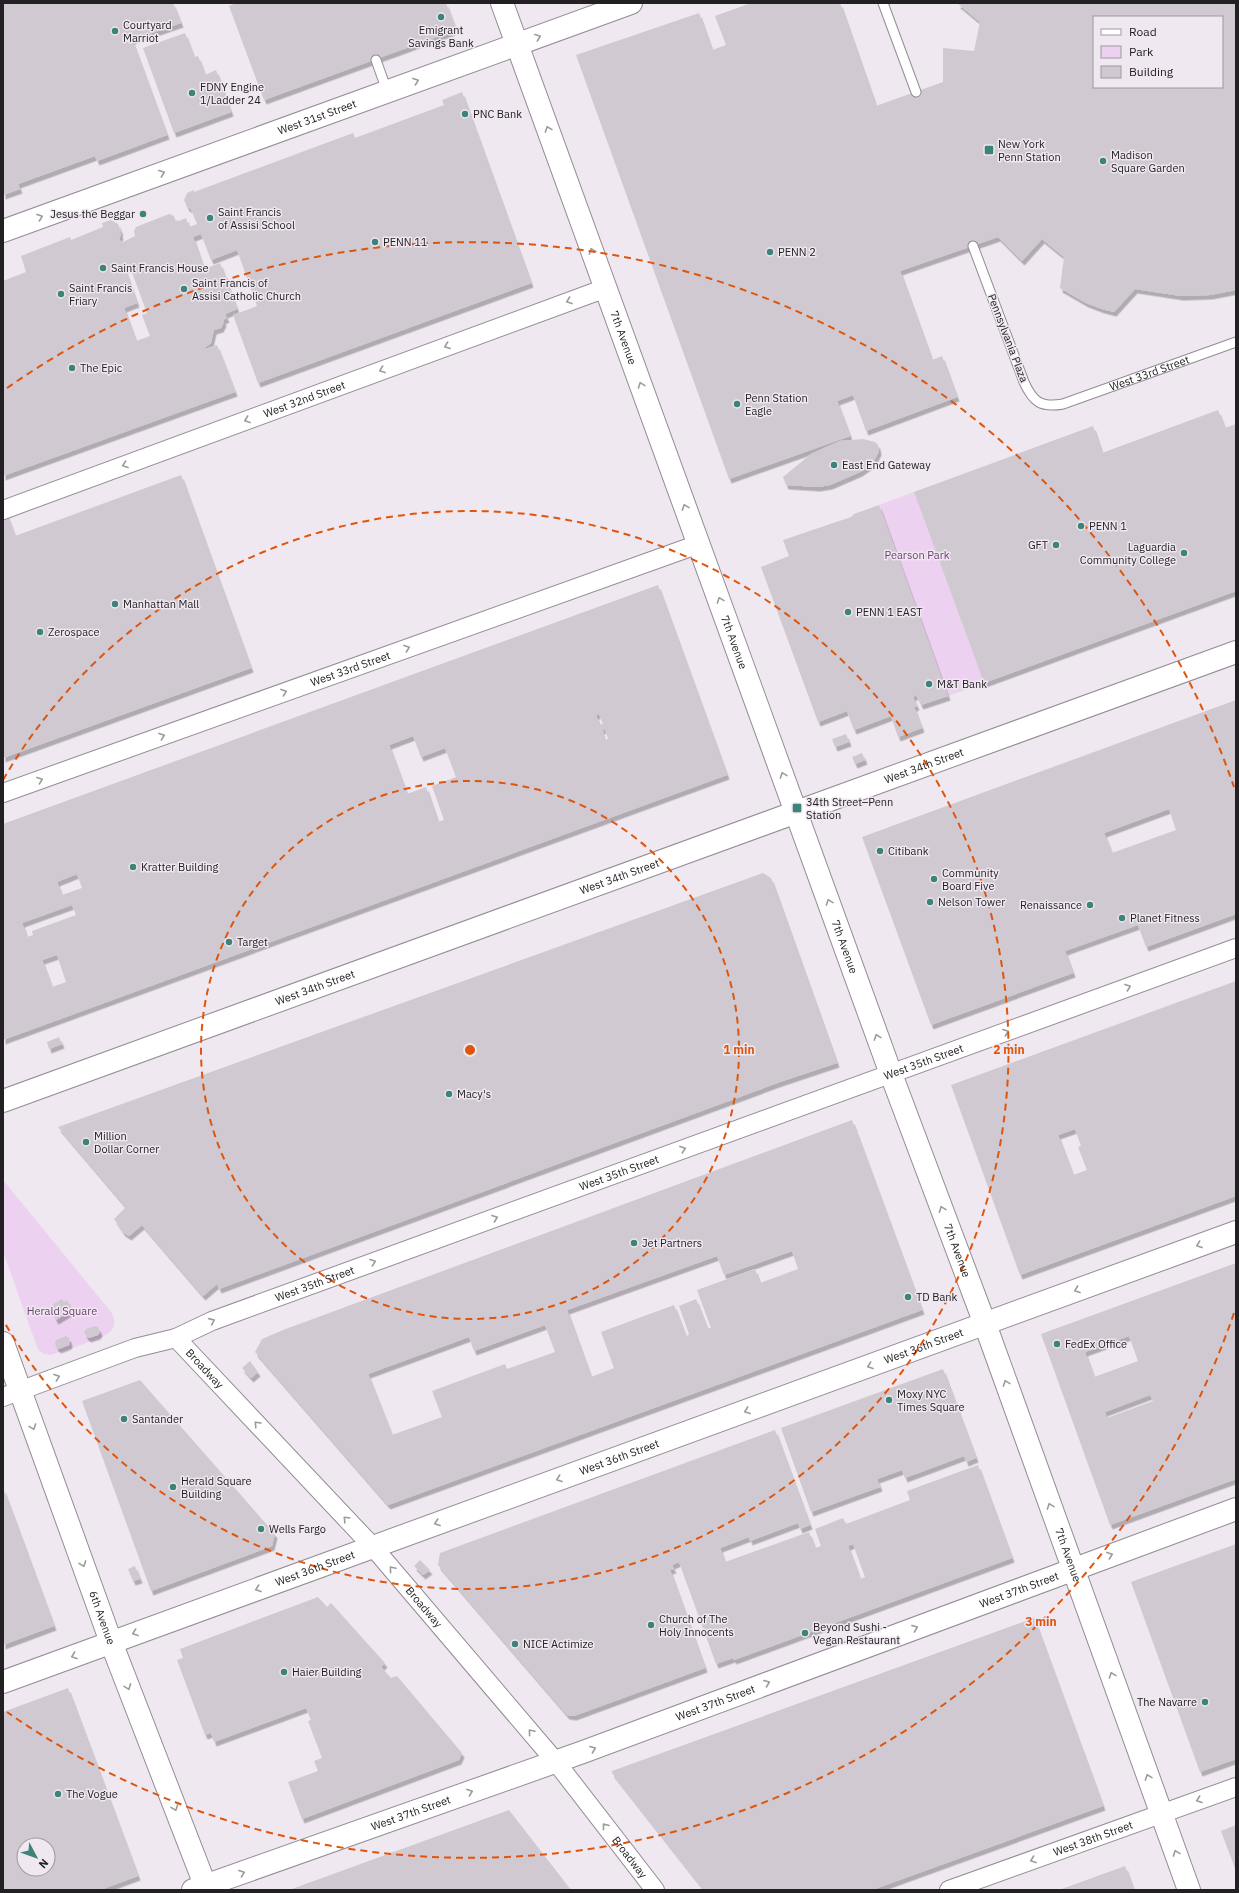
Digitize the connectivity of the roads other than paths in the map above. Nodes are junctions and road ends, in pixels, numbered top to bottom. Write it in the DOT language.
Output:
graph roads {
  1 [pos="502,3"];
  2 [pos="631,3"];
  3 [pos="883,3"];
  4 [pos="518,44"];
  5 [pos="376,60"];
  6 [pos="387,92"];
  7 [pos="916,92"];
  8 [pos="3,230"];
  9 [pos="973,246"];
  10 [pos="606,288"];
  11 [pos="1236,342"];
  12 [pos="1063,404"];
  13 [pos="3,510"];
  14 [pos="699,544"];
  15 [pos="1236,652"];
  16 [pos="3,793"];
  17 [pos="796,812"];
  18 [pos="1236,948"];
  19 [pos="890,1074"];
  20 [pos="3,1101"];
  21 [pos="1236,1232"];
  22 [pos="985,1324"];
  23 [pos="176,1338"];
  24 [pos="3,1343"];
  25 [pos="11,1393"];
  26 [pos="1236,1509"];
  27 [pos="373,1547"];
  28 [pos="1073,1568"];
  29 [pos="111,1642"];
  30 [pos="3,1682"];
  31 [pos="556,1762"];
  32 [pos="1236,1787"];
  33 [pos="1162,1813"];
  34 [pos="202,1889"];
  35 [pos="655,1890"];
  36 [pos="949,1890"];
  37 [pos="1189,1890"];
  1 -- 4 [label="main road, 7th Avenue"];
  4 -- 2 [label="main road, West 31st Street, one-way"];
  3 -- 7 [label="lane"];
  6 -- 4 [label="main road, West 31st Street, one-way"];
  10 -- 4 [label="main road, 7th Avenue, one-way"];
  5 -- 6 [label="lane"];
  8 -- 6 [label="main road, West 31st Street, one-way"];
  9 -- 12 [label="lane, Pennsylvania Plaza"];
  10 -- 13 [label="street, West 32nd Street, one-way"];
  14 -- 10 [label="main road, 7th Avenue, one-way"];
  11 -- 12 [label="lane, West 33rd Street"];
  16 -- 14 [label="street, West 33rd Street, one-way"];
  17 -- 14 [label="main road, 7th Avenue, one-way"];
  15 -- 17 [label="main road, West 34th Street"];
  19 -- 17 [label="main road, 7th Avenue, one-way"];
  17 -- 20 [label="main road, West 34th Street"];
  19 -- 18 [label="street, West 35th Street, one-way"];
  22 -- 19 [label="main road, 7th Avenue, one-way"];
  23 -- 19 [label="street, West 35th Street, one-way"];
  21 -- 22 [label="main road, West 36th Street, one-way"];
  22 -- 27 [label="main road, West 36th Street, one-way"];
  28 -- 22 [label="main road, 7th Avenue, one-way"];
  25 -- 23 [label="street, West 35th Street, one-way"];
  27 -- 23 [label="street, Broadway, one-way"];
  24 -- 25 [label="main road, 6th Avenue"];
  25 -- 29 [label="main road, 6th Avenue, one-way"];
  28 -- 26 [label="main road, West 37th Street, one-way"];
  27 -- 29 [label="main road, West 36th Street, one-way"];
  31 -- 27 [label="street, Broadway, one-way"];
  31 -- 28 [label="main road, West 37th Street, one-way"];
  33 -- 28 [label="main road, 7th Avenue, one-way"];
  29 -- 30 [label="main road, West 36th Street, one-way"];
  29 -- 34 [label="main road, 6th Avenue, one-way"];
  34 -- 31 [label="main road, West 37th Street, one-way"];
  35 -- 31 [label="street, Broadway, one-way"];
  32 -- 33 [label="street, West 38th Street, one-way"];
  33 -- 36 [label="street, West 38th Street, one-way"];
  37 -- 33 [label="main road, 7th Avenue, one-way"];
}
